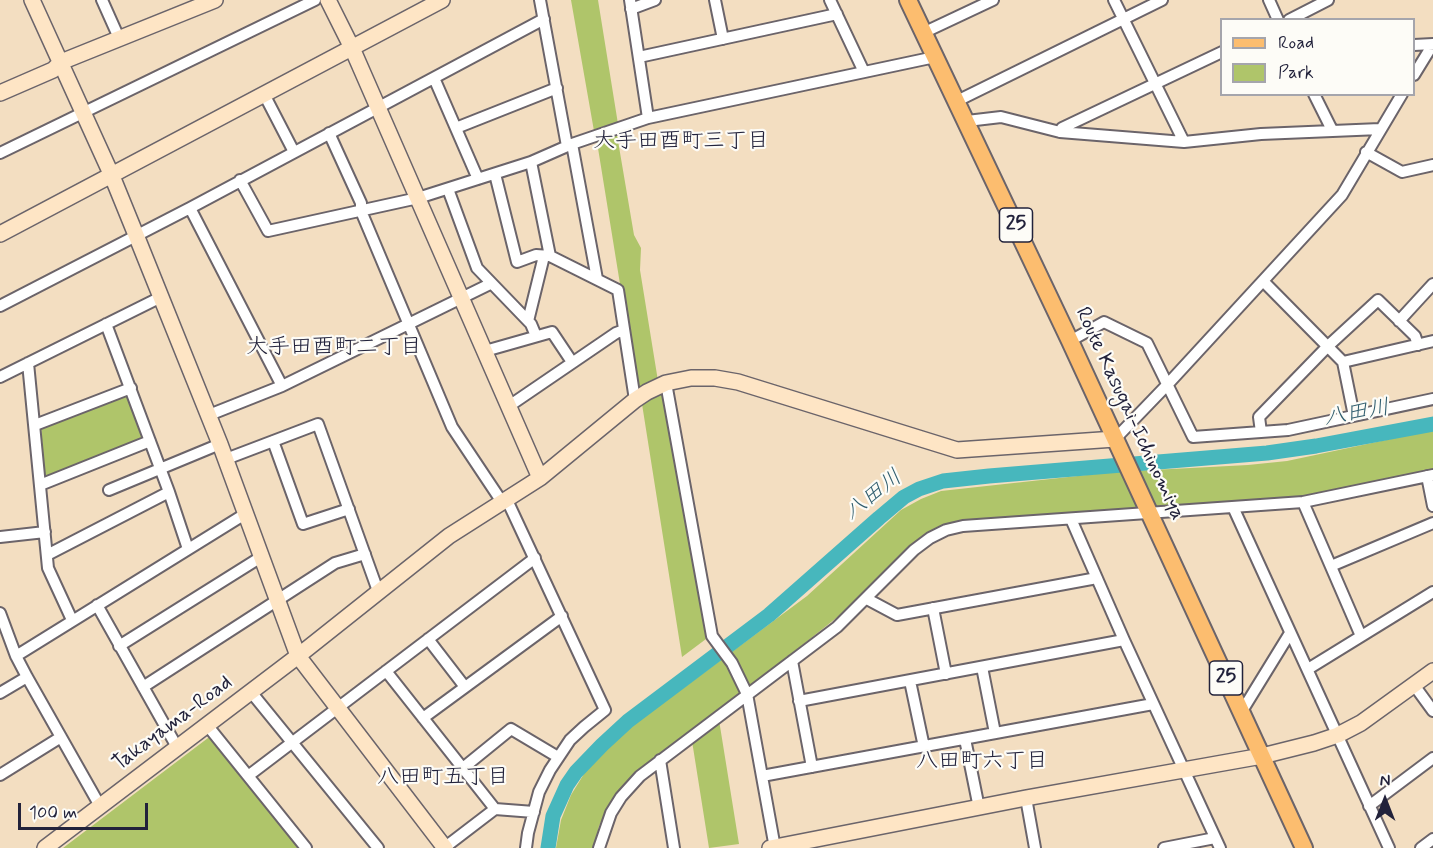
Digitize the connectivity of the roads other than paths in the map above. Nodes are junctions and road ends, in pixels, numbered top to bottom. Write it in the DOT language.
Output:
graph roads {
  1 [pos="32,0"];
  2 [pos="102,0"];
  3 [pos="215,0"];
  4 [pos="315,0"];
  5 [pos="328,0"];
  6 [pos="442,0"];
  7 [pos="540,0"];
  8 [pos="655,0"];
  9 [pos="714,0"];
  10 [pos="830,0"];
  11 [pos="908,0"];
  12 [pos="993,0"];
  13 [pos="1114,0"];
  14 [pos="1162,0"];
  15 [pos="1269,0"];
  16 [pos="1328,0"];
  17 [pos="630,4"];
  18 [pos="837,14"];
  19 [pos="1277,18"];
  20 [pos="1293,18"];
  21 [pos="544,19"];
  22 [pos="1124,19"];
  23 [pos="925,32"];
  24 [pos="119,38"];
  25 [pos="723,39"];
  26 [pos="1433,44"];
  27 [pos="1415,45"];
  28 [pos="352,48"];
  29 [pos="1220,52"];
  30 [pos="639,57"];
  31 [pos="935,57"];
  32 [pos="61,62"];
  33 [pos="864,72"];
  34 [pos="1415,72"];
  35 [pos="434,78"];
  36 [pos="1155,83"];
  37 [pos="556,88"];
  38 [pos="1,91"];
  39 [pos="265,96"];
  40 [pos="1315,96"];
  41 [pos="1401,96"];
  42 [pos="957,101"];
  43 [pos="377,107"];
  44 [pos="83,113"];
  45 [pos="648,118"];
  46 [pos="967,121"];
  47 [pos="456,128"];
  48 [pos="1380,129"];
  49 [pos="1332,130"];
  50 [pos="1060,132"];
  51 [pos="329,133"];
  52 [pos="1184,142"];
  53 [pos="570,145"];
  54 [pos="294,152"];
  55 [pos="1366,152"];
  56 [pos="0,153"];
  57 [pos="531,162"];
  58 [pos="1433,165"];
  59 [pos="495,174"];
  60 [pos="112,176"];
  61 [pos="478,179"];
  62 [pos="240,180"];
  63 [pos="448,189"];
  64 [pos="417,198"];
  65 [pos="190,208"];
  66 [pos="361,211"];
  67 [pos="0,234"];
  68 [pos="136,236"];
  69 [pos="547,256"];
  70 [pos="597,279"];
  71 [pos="1264,282"];
  72 [pos="490,284"];
  73 [pos="1433,284"];
  74 [pos="160,297"];
  75 [pos="461,297"];
  76 [pos="0,306"];
  77 [pos="528,321"];
  78 [pos="1400,321"];
  79 [pos="410,322"];
  80 [pos="106,324"];
  81 [pos="624,330"];
  82 [pos="536,336"];
  83 [pos="1071,341"];
  84 [pos="1433,341"];
  85 [pos="1418,345"];
  86 [pos="1328,346"];
  87 [pos="485,351"];
  88 [pos="572,362"];
  89 [pos="1343,362"];
  90 [pos="28,363"];
  91 [pos="0,377"];
  92 [pos="666,383"];
  93 [pos="1167,385"];
  94 [pos="282,386"];
  95 [pos="131,388"];
  96 [pos="1433,399"];
  97 [pos="635,400"];
  98 [pos="509,406"];
  99 [pos="209,415"];
  100 [pos="1354,416"];
  101 [pos="35,425"];
  102 [pos="1261,432"];
  103 [pos="150,441"];
  104 [pos="273,441"];
  105 [pos="1118,445"];
  106 [pos="223,452"];
  107 [pos="161,469"];
  108 [pos="1430,475"];
  109 [pos="540,478"];
  110 [pos="40,485"];
  111 [pos="109,490"];
  112 [pos="169,492"];
  113 [pos="505,501"];
  114 [pos="1303,502"];
  115 [pos="1433,506"];
  116 [pos="1233,507"];
  117 [pos="349,509"];
  118 [pos="1148,510"];
  119 [pos="245,513"];
  120 [pos="1071,519"];
  121 [pos="1433,523"];
  122 [pos="45,532"];
  123 [pos="0,537"];
  124 [pos="188,549"];
  125 [pos="364,554"];
  126 [pos="47,555"];
  127 [pos="261,558"];
  128 [pos="535,558"];
  129 [pos="1331,567"];
  130 [pos="1096,578"];
  131 [pos="378,591"];
  132 [pos="1433,592"];
  133 [pos="867,598"];
  134 [pos="277,601"];
  135 [pos="96,605"];
  136 [pos="933,608"];
  137 [pos="562,616"];
  138 [pos="0,618"];
  139 [pos="72,620"];
  140 [pos="1290,633"];
  141 [pos="1361,636"];
  142 [pos="428,639"];
  143 [pos="1124,640"];
  144 [pos="119,646"];
  145 [pos="16,656"];
  146 [pos="298,656"];
  147 [pos="792,661"];
  148 [pos="982,668"];
  149 [pos="1308,669"];
  150 [pos="386,671"];
  151 [pos="1433,671"];
  152 [pos="946,674"];
  153 [pos="27,677"];
  154 [pos="910,681"];
  155 [pos="1414,685"];
  156 [pos="142,687"];
  157 [pos="465,687"];
  158 [pos="251,692"];
  159 [pos="0,693"];
  160 [pos="747,694"];
  161 [pos="799,701"];
  162 [pos="1153,704"];
  163 [pos="337,708"];
  164 [pos="1242,711"];
  165 [pos="1433,711"];
  166 [pos="423,718"];
  167 [pos="207,724"];
  168 [pos="995,733"];
  169 [pos="1338,735"];
  170 [pos="61,737"];
  171 [pos="965,739"];
  172 [pos="293,742"];
  173 [pos="177,747"];
  174 [pos="924,747"];
  175 [pos="1262,756"];
  176 [pos="558,757"];
  177 [pos="1433,758"];
  178 [pos="660,760"];
  179 [pos="812,767"];
  180 [pos="462,768"];
  181 [pos="1183,769"];
  182 [pos="0,776"];
  183 [pos="248,776"];
  184 [pos="762,776"];
  185 [pos="1026,798"];
  186 [pos="100,806"];
  187 [pos="1369,806"];
  188 [pos="979,808"];
  189 [pos="495,809"];
  190 [pos="534,812"];
  191 [pos="1433,839"];
  192 [pos="1217,843"];
  193 [pos="45,848"];
  194 [pos="306,848"];
  195 [pos="378,848"];
  196 [pos="444,848"];
  197 [pos="526,848"];
  198 [pos="599,848"];
  199 [pos="674,848"];
  200 [pos="774,848"];
  201 [pos="1035,848"];
  202 [pos="1164,848"];
  203 [pos="1304,848"];
  204 [pos="1389,848"];
  205 [pos="1420,848"];
  1 -- 32 [label="street"];
  2 -- 24 [label="street"];
  3 -- 24 [label="street"];
  4 -- 44 [label="street"];
  5 -- 28 [label="street"];
  6 -- 28 [label="street"];
  7 -- 21 [label="street"];
  8 -- 17 [label="street"];
  9 -- 25 [label="street"];
  10 -- 18 [label="street"];
  11 -- 23 [label="main road, Route Kasugai-Ichinomiya / 25"];
  12 -- 23 [label="street"];
  13 -- 22 [label="street"];
  14 -- 22 [label="street"];
  15 -- 19 [label="street"];
  16 -- 20 [label="street"];
  17 -- 30 [label="street"];
  18 -- 25 [label="street"];
  18 -- 33 [label="street"];
  21 -- 35 [label="street"];
  21 -- 37 [label="street"];
  22 -- 36 [label="street"];
  22 -- 42 [label="street"];
  23 -- 31 [label="main road, Route Kasugai-Ichinomiya / 25"];
  24 -- 32 [label="street"];
  25 -- 30 [label="street"];
  26 -- 27 [label="street"];
  26 -- 34 [label="street"];
  28 -- 39 [label="street"];
  28 -- 43 [label="street"];
  29 -- 36 [label="street"];
  30 -- 45 [label="street"];
  31 -- 33 [label="street"];
  31 -- 42 [label="main road, Route Kasugai-Ichinomiya / 25"];
  32 -- 38 [label="street"];
  32 -- 44 [label="street"];
  33 -- 45 [label="street"];
  35 -- 43 [label="street"];
  35 -- 47 [label="street"];
  36 -- 50 [label="street"];
  36 -- 52 [label="street"];
  37 -- 47 [label="street"];
  37 -- 53 [label="street"];
  39 -- 54 [label="street"];
  39 -- 60 [label="street"];
  40 -- 49 [label="street"];
  41 -- 48 [label="street"];
  42 -- 46 [label="main road, Route Kasugai-Ichinomiya / 25"];
  43 -- 51 [label="street"];
  43 -- 64 [label="street"];
  44 -- 56 [label="street"];
  44 -- 60 [label="street"];
  45 -- 53 [label="street"];
  46 -- 50 [label="street"];
  46 -- 83 [label="main road, Route Kasugai-Ichinomiya / 25"];
  47 -- 61 [label="street"];
  48 -- 49 [label="street"];
  48 -- 55 [label="street"];
  49 -- 52 [label="street"];
  50 -- 52 [label="street"];
  51 -- 54 [label="street"];
  51 -- 66 [label="street"];
  53 -- 57 [label="street"];
  53 -- 70 [label="street"];
  54 -- 62 [label="street"];
  55 -- 58 [label="street"];
  55 -- 71 [label="street"];
  57 -- 59 [label="street"];
  57 -- 69 [label="street"];
  59 -- 61 [label="street"];
  59 -- 69 [label="street"];
  60 -- 67 [label="street"];
  60 -- 68 [label="street"];
  61 -- 63 [label="street"];
  62 -- 65 [label="street"];
  62 -- 66 [label="street"];
  63 -- 64 [label="street"];
  63 -- 72 [label="street"];
  64 -- 66 [label="street"];
  64 -- 75 [label="street"];
  65 -- 68 [label="street"];
  65 -- 94 [label="street"];
  66 -- 79 [label="street"];
  68 -- 74 [label="street"];
  68 -- 76 [label="street"];
  69 -- 70 [label="street"];
  69 -- 77 [label="street"];
  70 -- 81 [label="street"];
  71 -- 86 [label="street"];
  71 -- 93 [label="street"];
  72 -- 75 [label="street"];
  72 -- 77 [label="street"];
  73 -- 78 [label="street"];
  74 -- 80 [label="street"];
  74 -- 99 [label="street"];
  75 -- 79 [label="street"];
  75 -- 87 [label="street"];
  77 -- 82 [label="street"];
  78 -- 85 [label="street"];
  78 -- 86 [label="street"];
  79 -- 94 [label="street"];
  79 -- 113 [label="street"];
  80 -- 90 [label="street"];
  80 -- 95 [label="street"];
  81 -- 88 [label="street"];
  81 -- 97 [label="street"];
  82 -- 87 [label="street"];
  82 -- 88 [label="street"];
  83 -- 93 [label="street"];
  83 -- 105 [label="main road, Route Kasugai-Ichinomiya / 25"];
  84 -- 85 [label="street"];
  85 -- 89 [label="street"];
  86 -- 89 [label="street"];
  86 -- 102 [label="street"];
  87 -- 98 [label="street"];
  88 -- 98 [label="street"];
  89 -- 100 [label="street"];
  90 -- 91 [label="street"];
  90 -- 101 [label="street"];
  92 -- 97 [label="street, Takayama-Road"];
  92 -- 105 [label="street, Takayama-Road"];
  92 -- 160 [label="street"];
  93 -- 102 [label="street"];
  93 -- 105 [label="street"];
  94 -- 99 [label="street"];
  95 -- 101 [label="street"];
  95 -- 103 [label="street"];
  96 -- 100 [label="street"];
  97 -- 109 [label="street, Takayama-Road"];
  98 -- 109 [label="street"];
  99 -- 106 [label="street"];
  100 -- 102 [label="street"];
  101 -- 110 [label="street"];
  103 -- 107 [label="street"];
  103 -- 110 [label="street"];
  104 -- 106 [label="street"];
  104 -- 117 [label="street"];
  104 -- 117 [label="street"];
  105 -- 118 [label="main road, Route Kasugai-Ichinomiya / 25"];
  106 -- 107 [label="street"];
  106 -- 119 [label="street"];
  107 -- 111 [label="street"];
  107 -- 112 [label="street"];
  108 -- 114 [label="street"];
  108 -- 115 [label="street"];
  109 -- 113 [label="street, Takayama-Road"];
  110 -- 122 [label="street"];
  112 -- 124 [label="street"];
  112 -- 126 [label="street"];
  113 -- 128 [label="street"];
  113 -- 131 [label="street, Takayama-Road"];
  114 -- 116 [label="street"];
  114 -- 129 [label="street"];
  116 -- 118 [label="street"];
  116 -- 140 [label="street"];
  117 -- 125 [label="street"];
  118 -- 120 [label="street"];
  118 -- 164 [label="main road, Route Kasugai-Ichinomiya / 25"];
  119 -- 124 [label="street"];
  119 -- 127 [label="street"];
  120 -- 130 [label="street"];
  120 -- 133 [label="street"];
  121 -- 129 [label="street"];
  122 -- 123 [label="street"];
  122 -- 126 [label="street"];
  124 -- 135 [label="street"];
  125 -- 131 [label="street"];
  125 -- 134 [label="street"];
  126 -- 139 [label="street"];
  127 -- 134 [label="street"];
  127 -- 144 [label="street"];
  128 -- 137 [label="street"];
  128 -- 142 [label="street"];
  129 -- 141 [label="street"];
  130 -- 136 [label="street"];
  130 -- 143 [label="street"];
  131 -- 146 [label="street, Takayama-Road"];
  132 -- 141 [label="street"];
  133 -- 136 [label="street"];
  133 -- 147 [label="street"];
  134 -- 146 [label="street"];
  134 -- 156 [label="street"];
  135 -- 139 [label="street"];
  135 -- 144 [label="street"];
  136 -- 152 [label="street"];
  137 -- 157 [label="street"];
  137 -- 176 [label="street"];
  138 -- 145 [label="street"];
  139 -- 145 [label="street"];
  140 -- 149 [label="street"];
  140 -- 164 [label="street"];
  141 -- 149 [label="street"];
  142 -- 150 [label="street"];
  142 -- 157 [label="street"];
  143 -- 148 [label="street"];
  143 -- 162 [label="street"];
  144 -- 156 [label="street"];
  145 -- 153 [label="street"];
  146 -- 158 [label="street, Takayama-Road"];
  146 -- 163 [label="street"];
  147 -- 160 [label="street"];
  147 -- 161 [label="street"];
  148 -- 152 [label="street"];
  148 -- 168 [label="street"];
  149 -- 169 [label="street"];
  150 -- 163 [label="street"];
  150 -- 166 [label="street"];
  151 -- 155 [label="street"];
  152 -- 154 [label="street"];
  153 -- 159 [label="street"];
  153 -- 170 [label="street"];
  154 -- 161 [label="street"];
  154 -- 174 [label="street"];
  155 -- 165 [label="street"];
  155 -- 169 [label="street"];
  156 -- 173 [label="street"];
  157 -- 166 [label="street"];
  158 -- 167 [label="street, Takayama-Road"];
  158 -- 172 [label="street"];
  160 -- 178 [label="street"];
  160 -- 184 [label="street"];
  161 -- 179 [label="street"];
  162 -- 168 [label="street"];
  162 -- 181 [label="street"];
  163 -- 172 [label="street"];
  163 -- 196 [label="street"];
  164 -- 175 [label="main road, Route Kasugai-Ichinomiya / 25"];
  166 -- 180 [label="street"];
  167 -- 173 [label="street, Takayama-Road"];
  167 -- 183 [label="street"];
  168 -- 171 [label="street"];
  169 -- 175 [label="street"];
  169 -- 187 [label="street"];
  170 -- 182 [label="street"];
  170 -- 186 [label="street"];
  171 -- 174 [label="street"];
  171 -- 188 [label="street"];
  172 -- 183 [label="street"];
  172 -- 195 [label="street"];
  173 -- 186 [label="street, Takayama-Road"];
  174 -- 179 [label="street"];
  175 -- 181 [label="street"];
  175 -- 203 [label="main road, Route Kasugai-Ichinomiya / 25"];
  176 -- 180 [label="street"];
  176 -- 190 [label="street"];
  177 -- 187 [label="street"];
  178 -- 198 [label="street"];
  178 -- 199 [label="street"];
  179 -- 184 [label="street"];
  180 -- 189 [label="street"];
  181 -- 185 [label="street"];
  181 -- 192 [label="street"];
  183 -- 194 [label="street"];
  184 -- 200 [label="street"];
  185 -- 188 [label="street"];
  185 -- 201 [label="street"];
  186 -- 193 [label="street, Takayama-Road"];
  187 -- 204 [label="street"];
  188 -- 200 [label="street"];
  189 -- 190 [label="street"];
  189 -- 196 [label="street"];
  190 -- 197 [label="street"];
  191 -- 205 [label="street"];
  192 -- 202 [label="street"];
}
